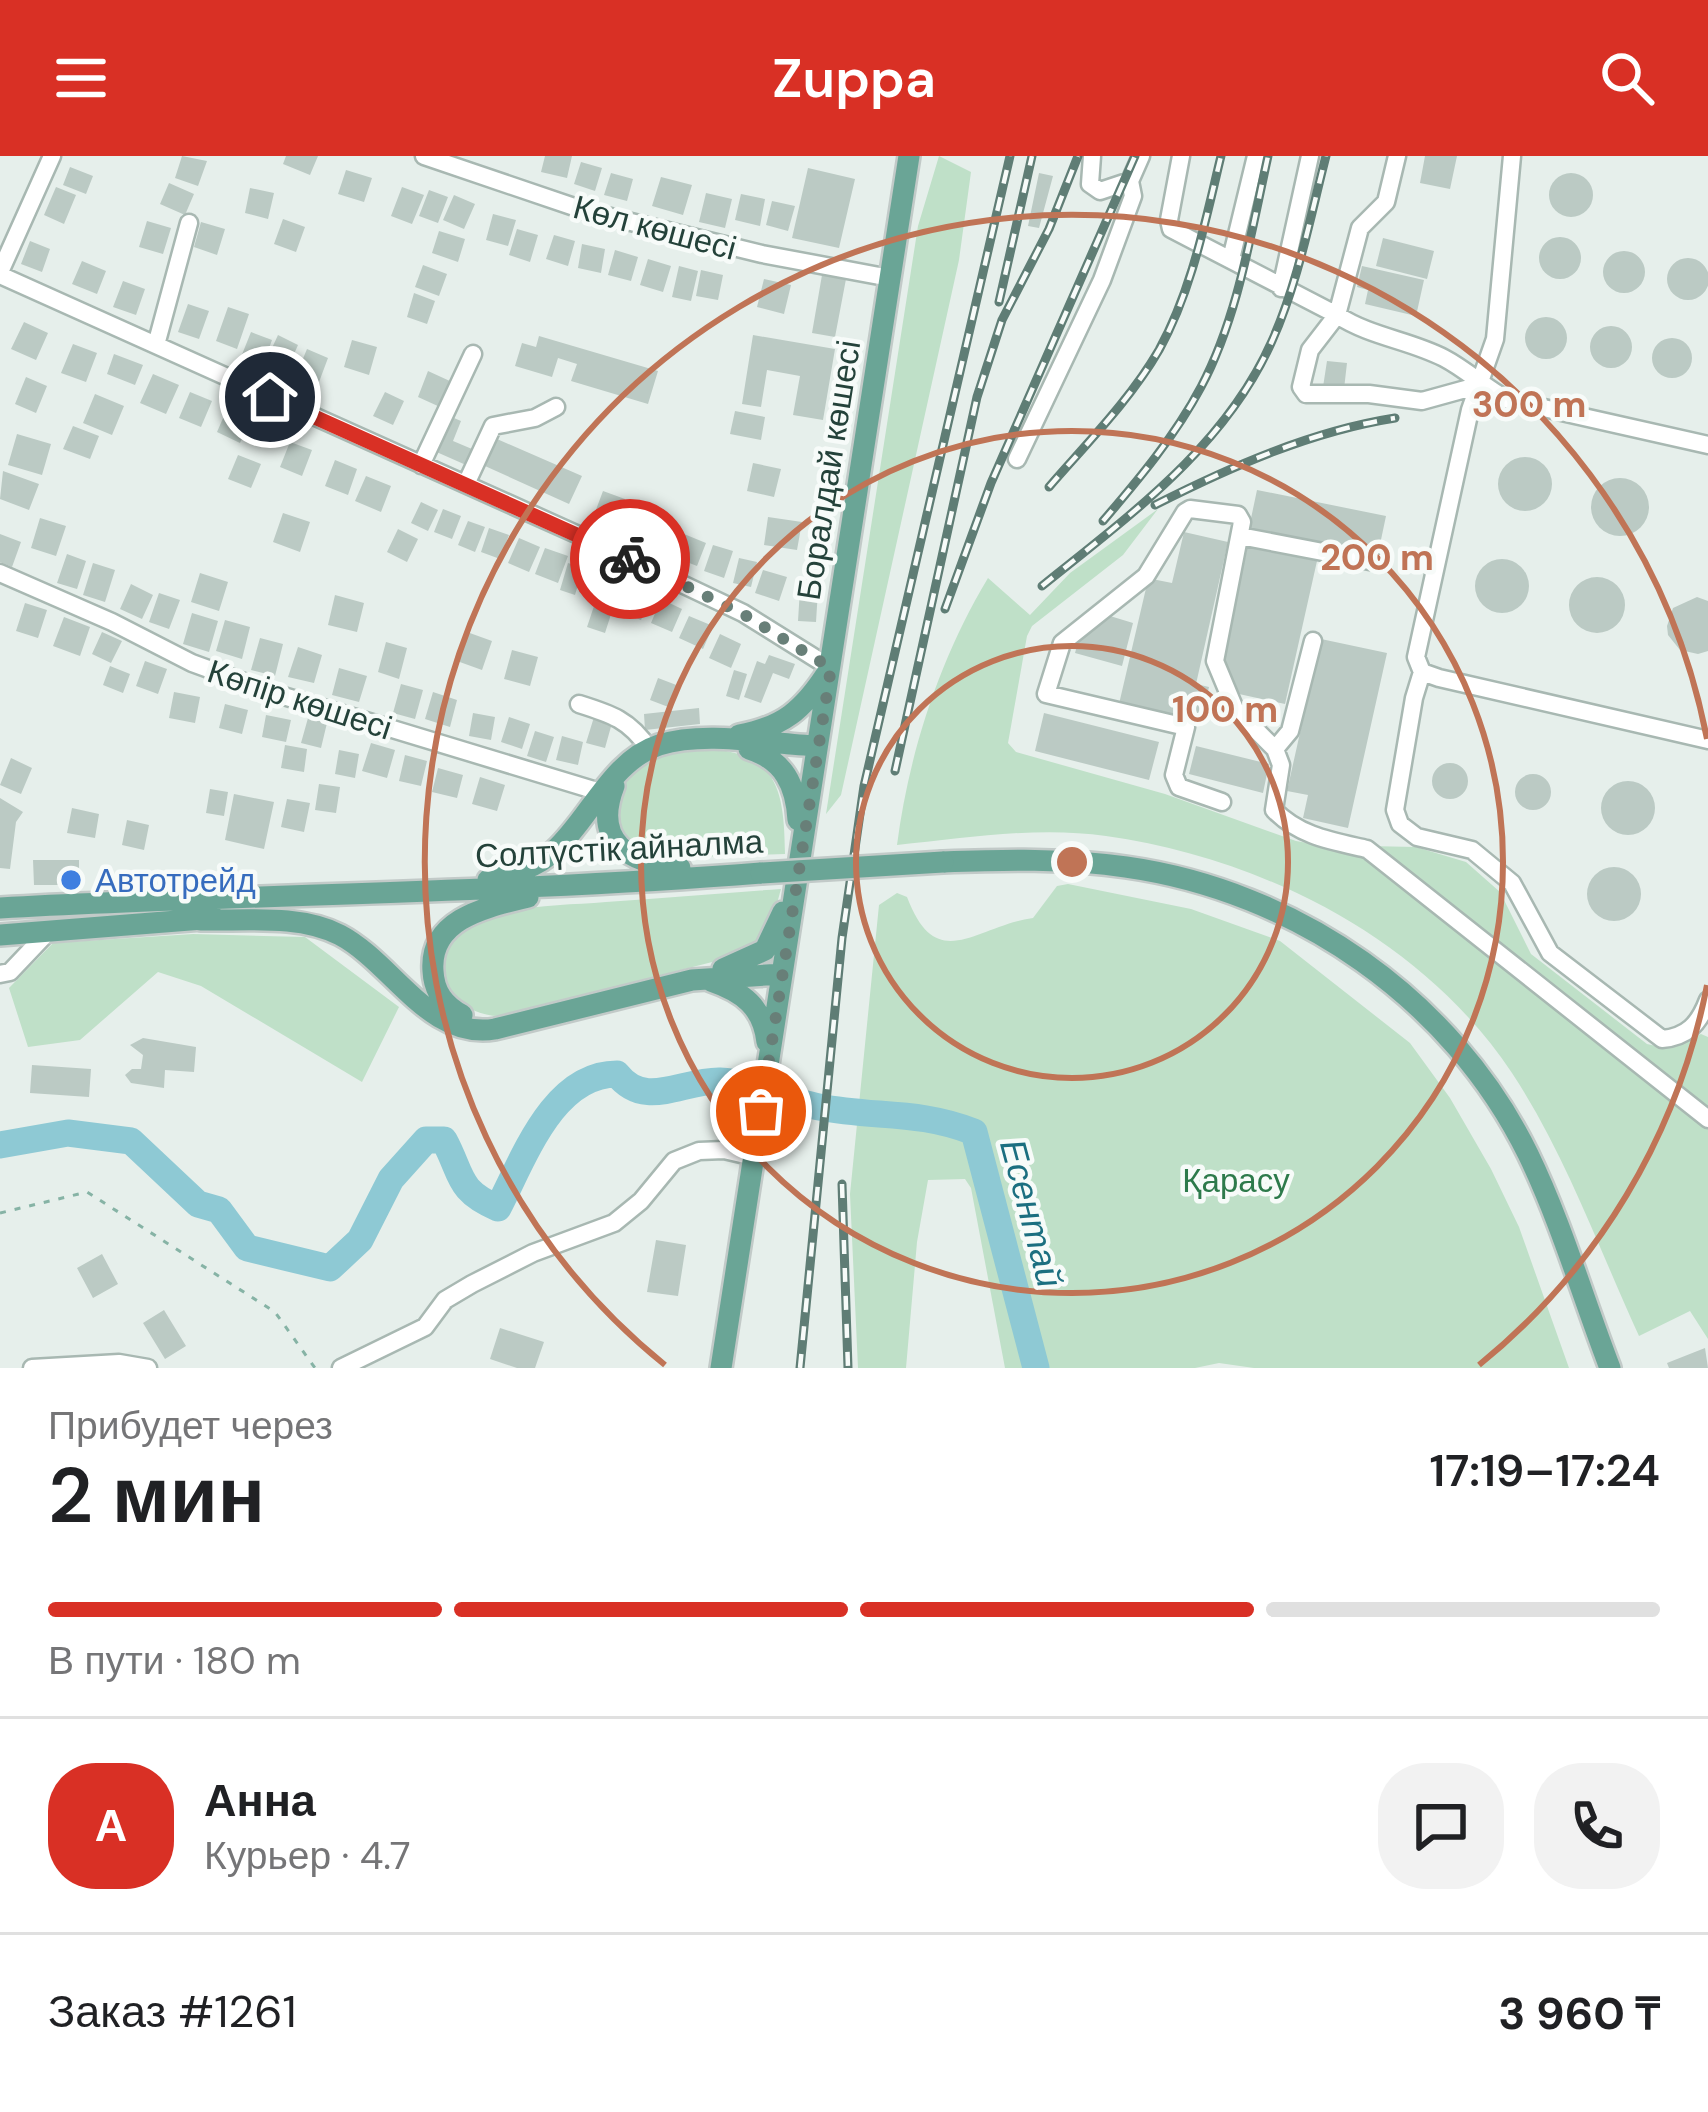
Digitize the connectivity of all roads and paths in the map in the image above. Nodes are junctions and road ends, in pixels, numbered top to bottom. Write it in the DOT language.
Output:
graph roads {
  1 [pos="52,156"];
  2 [pos="424,156"];
  3 [pos="909,156"];
  4 [pos="1092,156"];
  5 [pos="1141,156"];
  6 [pos="1181,156"];
  7 [pos="1256,156"];
  8 [pos="1310,156"];
  9 [pos="1396,156"];
  10 [pos="1512,156"];
  11 [pos="1130,181"];
  12 [pos="190,223"];
  13 [pos="1231,259"];
  14 [pos="0,274"];
  15 [pos="890,278"];
  16 [pos="1281,288"];
  17 [pos="1337,315"];
  18 [pos="156,346"];
  19 [pos="472,354"];
  20 [pos="1480,385"];
  21 [pos="556,407"];
  22 [pos="1708,445"];
  23 [pos="1017,459"];
  24 [pos="422,465"];
  25 [pos="466,484"];
  26 [pos="1240,536"];
  27 [pos="1380,563"];
  28 [pos="0,573"];
  29 [pos="1313,641"];
  30 [pos="831,668"];
  31 [pos="1422,672"];
  32 [pos="578,704"];
  33 [pos="707,740"];
  34 [pos="1708,740"];
  35 [pos="817,746"];
  36 [pos="649,749"];
  37 [pos="1275,749"];
  38 [pos="607,794"];
  39 [pos="1222,802"];
  40 [pos="796,871"];
  41 [pos="752,874"];
  42 [pos="582,883"];
  43 [pos="434,892"];
  44 [pos="381,896"];
  45 [pos="0,908"];
  46 [pos="201,920"];
  47 [pos="48,932"];
  48 [pos="0,935"];
  49 [pos="0,974"];
  50 [pos="782,974"];
  51 [pos="692,980"];
  52 [pos="1708,1000"];
  53 [pos="515,1023"];
  54 [pos="768,1066"];
  55 [pos="1708,1119"];
  56 [pos="754,1157"];
  57 [pos="0,1213"];
  58 [pos="32,1368"];
  59 [pos="148,1368"];
  60 [pos="314,1368"];
  61 [pos="341,1368"];
  62 [pos="721,1368"];
  63 [pos="1610,1368"];
  1 -- 14 [label="street"];
  2 -- 15 [label="street, Көл көшесі"];
  3 -- 15 [label="main road, Боралдай көшесі"];
  4 -- 11 [label="street"];
  5 -- 11 [label="street"];
  6 -- 13 [label="street"];
  7 -- 13 [label="street"];
  8 -- 16 [label="street"];
  9 -- 17 [label="street"];
  10 -- 20 [label="street"];
  11 -- 23 [label="street"];
  12 -- 18 [label="street"];
  13 -- 16 [label="street"];
  14 -- 18 [label="street"];
  15 -- 30 [label="main road, Боралдай көшесі"];
  16 -- 17 [label="street"];
  17 -- 20 [label="street"];
  17 -- 20 [label="street"];
  18 -- 24 [label="street"];
  19 -- 24 [label="street"];
  20 -- 22 [label="street"];
  20 -- 31 [label="street"];
  21 -- 25 [label="street"];
  24 -- 25 [label="street"];
  25 -- 30 [label="street"];
  26 -- 27 [label="street"];
  26 -- 37 [label="street"];
  26 -- 39 [label="street"];
  28 -- 38 [label="street, Көпір көшесі"];
  29 -- 37 [label="street"];
  30 -- 33 [label="main road"];
  30 -- 35 [label="main road, Боралдай көшесі"];
  31 -- 34 [label="street"];
  31 -- 52 [label="street"];
  32 -- 36 [label="street"];
  33 -- 35 [label="main road"];
  33 -- 36 [label="main road"];
  33 -- 40 [label="main road"];
  35 -- 40 [label="main road, Боралдай көшесі"];
  36 -- 38 [label="main road"];
  37 -- 55 [label="street"];
  38 -- 41 [label="main road"];
  38 -- 43 [label="main road"];
  40 -- 50 [label="main road, Боралдай көшесі"];
  40 -- 51 [label="main road"];
  41 -- 42 [label="main road, Солтүстік айналма"];
  41 -- 63 [label="main road, Солтүстік айналма, bridge"];
  42 -- 43 [label="main road, Солтүстік айналма"];
  42 -- 53 [label="main road"];
  43 -- 44 [label="main road, Солтүстік айналма"];
  44 -- 45 [label="main road, Солтүстік айналма"];
  44 -- 46 [label="main road, Солтүстік айналма"];
  46 -- 47 [label="main road, Солтүстік айналма"];
  46 -- 53 [label="main road"];
  47 -- 48 [label="main road, Солтүстік айналма"];
  47 -- 49 [label="street"];
  50 -- 51 [label="main road"];
  50 -- 54 [label="main road, Боралдай көшесі"];
  51 -- 53 [label="main road"];
  51 -- 54 [label="main road"];
  54 -- 56 [label="main road, Боралдай көшесі"];
  56 -- 61 [label="street"];
  56 -- 62 [label="main road"];
  57 -- 60 [label="path"];
  58 -- 59 [label="street"];
}
